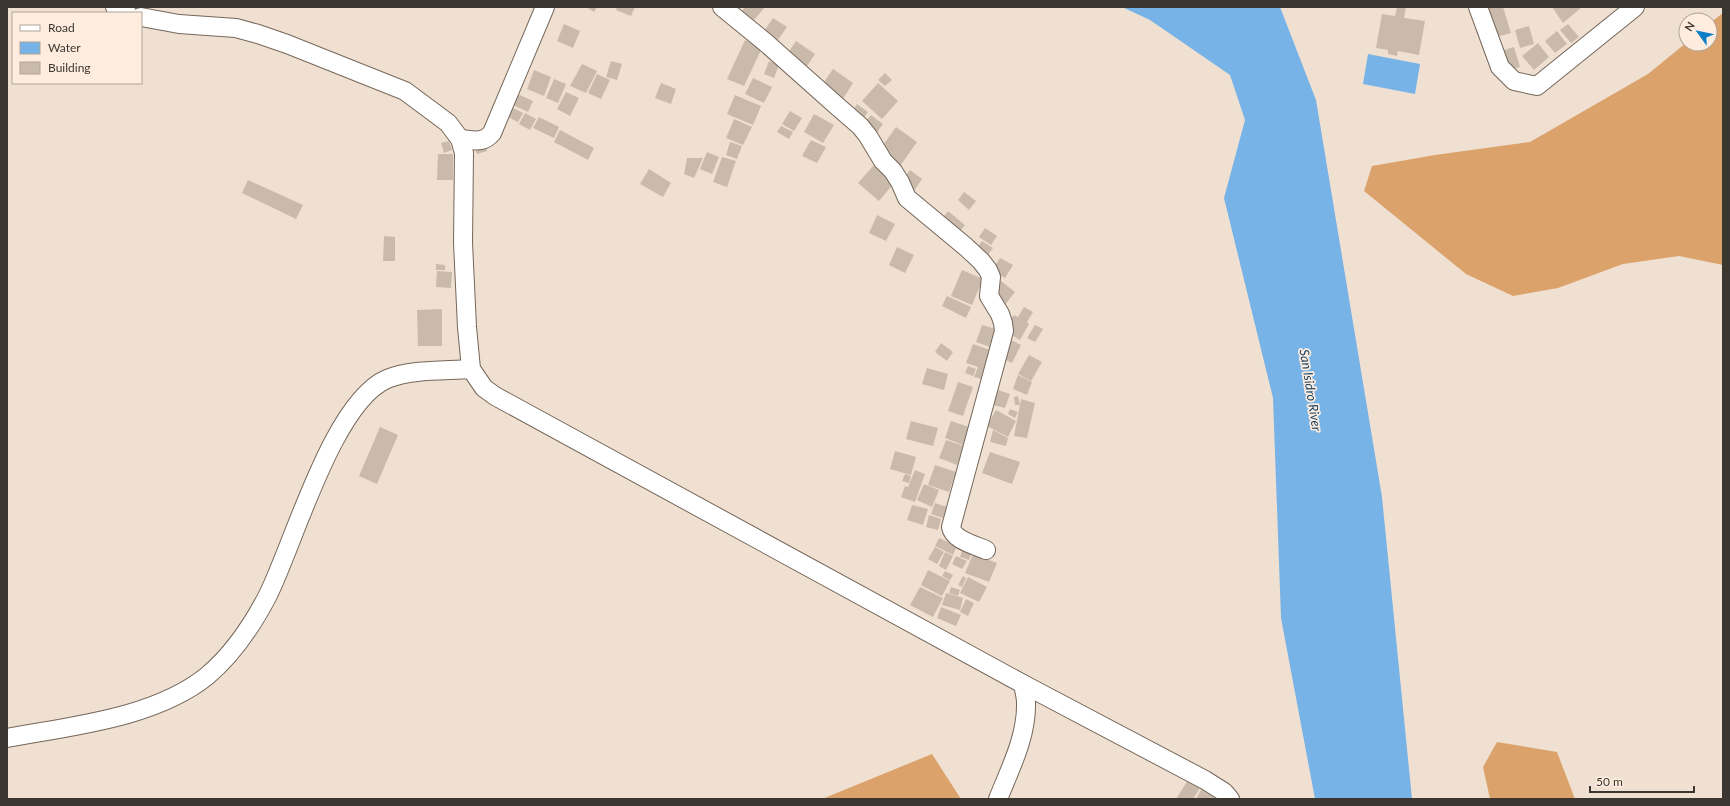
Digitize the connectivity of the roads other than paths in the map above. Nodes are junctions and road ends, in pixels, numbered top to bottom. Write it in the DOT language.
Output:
graph roads {
  1 [pos="115,7"];
  2 [pos="545,7"];
  3 [pos="722,7"];
  4 [pos="1478,7"];
  5 [pos="1635,7"];
  6 [pos="126,12"];
  7 [pos="142,17"];
  8 [pos="460,139"];
  9 [pos="471,369"];
  10 [pos="986,550"];
  11 [pos="1023,684"];
  12 [pos="7,738"];
  13 [pos="998,799"];
  14 [pos="1230,799"];
  1 -- 6 [label="street"];
  2 -- 8 [label="street"];
  3 -- 10 [label="street"];
  4 -- 5 [label="street"];
  7 -- 8 [label="street"];
  8 -- 9 [label="street"];
  9 -- 11 [label="street"];
  9 -- 12 [label="street"];
  11 -- 13 [label="street"];
  11 -- 14 [label="street"];
}
